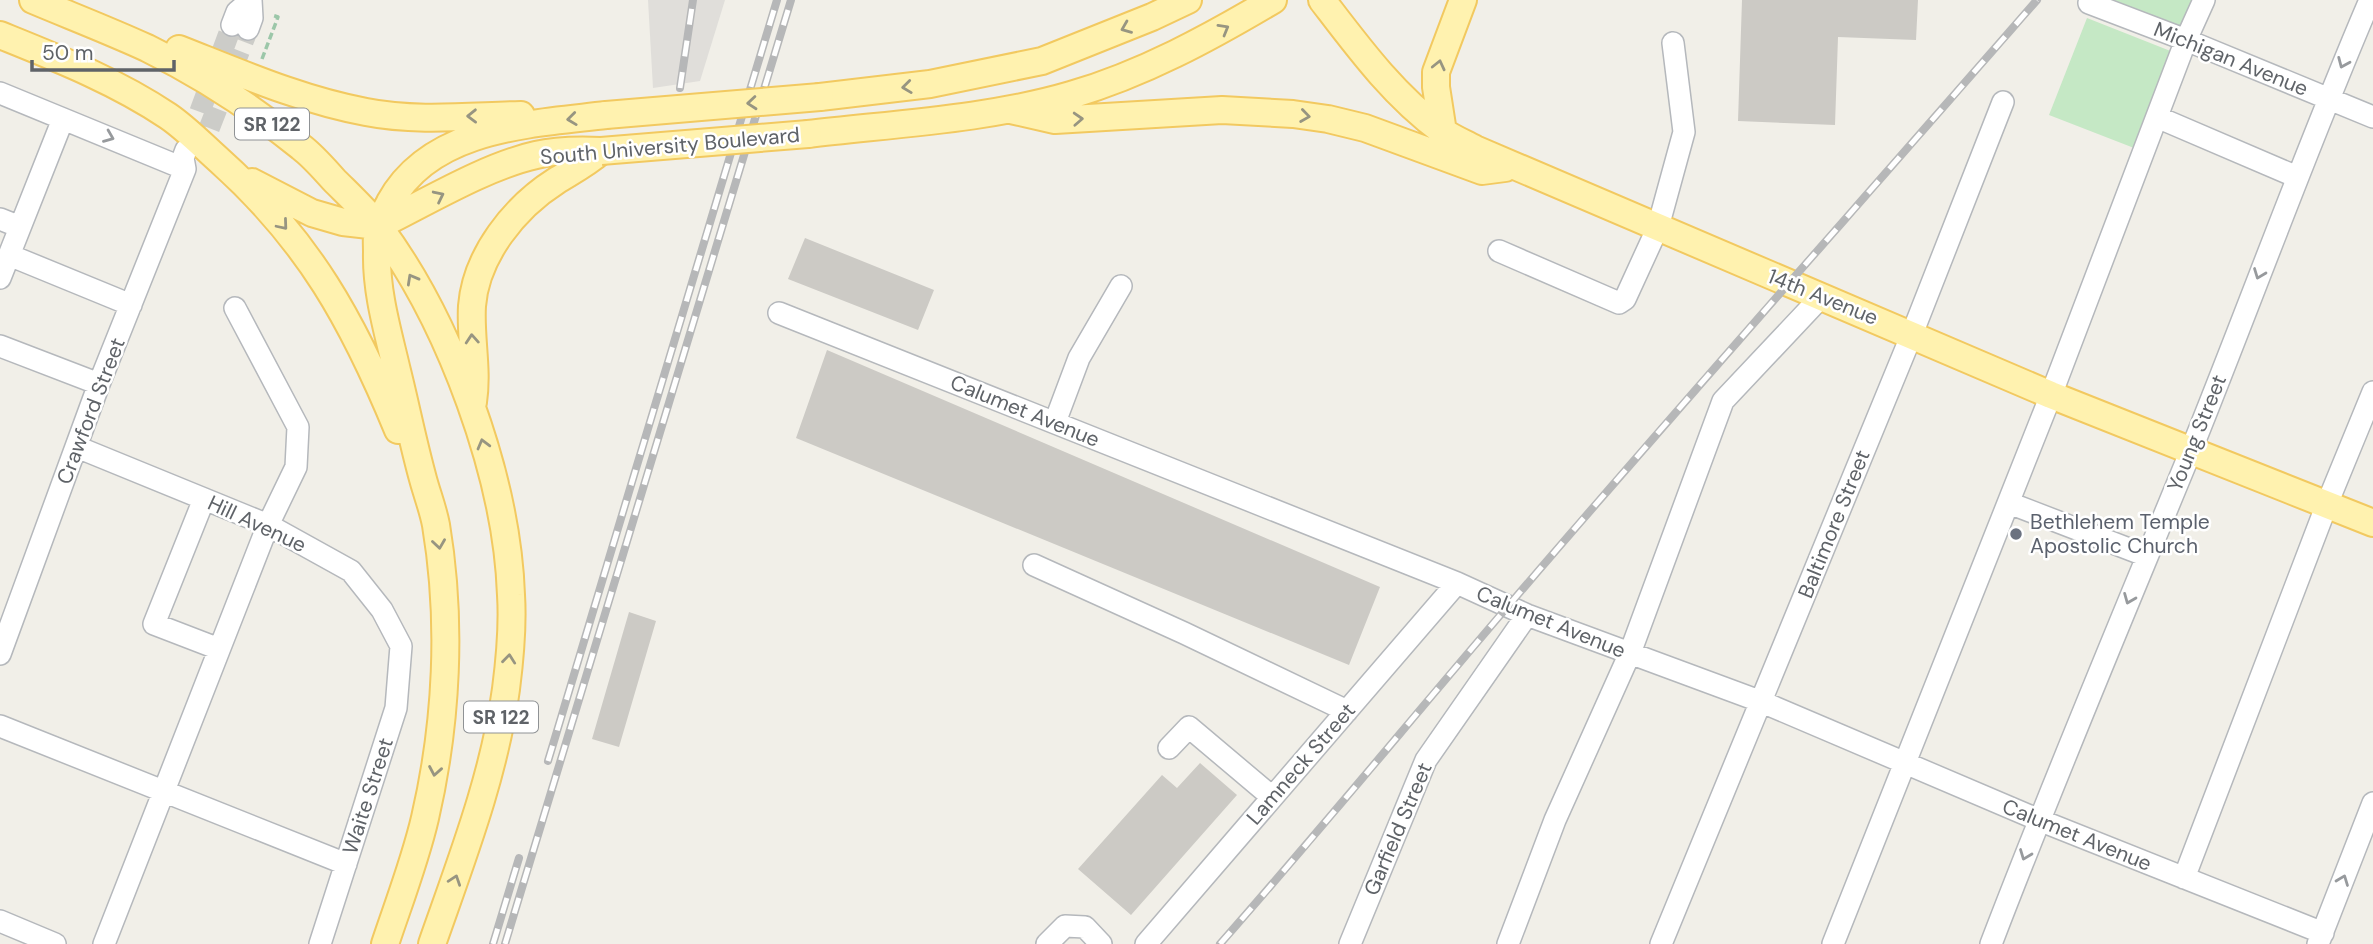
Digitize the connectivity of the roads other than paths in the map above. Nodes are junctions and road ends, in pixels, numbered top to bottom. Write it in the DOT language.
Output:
graph roads {
  1 [pos="33,0"];
  2 [pos="1188,0"];
  3 [pos="1273,0"];
  4 [pos="1322,0"];
  5 [pos="1463,0"];
  6 [pos="2204,0"];
  7 [pos="2370,0"];
  8 [pos="2089,3"];
  9 [pos="256,5"];
  10 [pos="240,27"];
  11 [pos="0,35"];
  12 [pos="2186,40"];
  13 [pos="1673,43"];
  14 [pos="147,48"];
  15 [pos="0,93"];
  16 [pos="2328,99"];
  17 [pos="2003,102"];
  18 [pos="1011,110"];
  19 [pos="2157,117"];
  20 [pos="2373,117"];
  21 [pos="63,119"];
  22 [pos="539,123"];
  23 [pos="1443,132"];
  24 [pos="601,152"];
  25 [pos="1515,166"];
  26 [pos="236,175"];
  27 [pos="2297,177"];
  28 [pos="0,219"];
  29 [pos="378,226"];
  30 [pos="20,227"];
  31 [pos="1658,227"];
  32 [pos="1499,251"];
  33 [pos="9,255"];
  34 [pos="0,278"];
  35 [pos="1121,286"];
  36 [pos="1821,297"];
  37 [pos="131,305"];
  38 [pos="235,307"];
  39 [pos="779,313"];
  40 [pos="1912,334"];
  41 [pos="0,346"];
  42 [pos="99,384"];
  43 [pos="2373,392"];
  44 [pos="2051,394"];
  45 [pos="473,407"];
  46 [pos="1055,422"];
  47 [pos="77,447"];
  48 [pos="2190,451"];
  49 [pos="423,478"];
  50 [pos="204,499"];
  51 [pos="2009,503"];
  52 [pos="2327,504"];
  53 [pos="2373,523"];
  54 [pos="268,525"];
  55 [pos="2147,556"];
  56 [pos="1034,565"];
  57 [pos="1457,583"];
  58 [pos="1527,615"];
  59 [pos="5,628"];
  60 [pos="401,646"];
  61 [pos="219,649"];
  62 [pos="1630,653"];
  63 [pos="0,654"];
  64 [pos="1762,702"];
  65 [pos="1347,711"];
  66 [pos="0,726"];
  67 [pos="1170,748"];
  68 [pos="1906,764"];
  69 [pos="164,792"];
  70 [pos="1272,797"];
  71 [pos="2373,803"];
  72 [pos="2039,820"];
  73 [pos="2367,838"];
  74 [pos="346,864"];
  75 [pos="2184,878"];
  76 [pos="0,921"];
  77 [pos="2320,938"];
  78 [pos="55,944"];
  79 [pos="104,944"];
  80 [pos="320,944"];
  81 [pos="386,944"];
  82 [pos="432,944"];
  83 [pos="1047,944"];
  84 [pos="1101,944"];
  85 [pos="1146,944"];
  86 [pos="1350,944"];
  87 [pos="1508,944"];
  88 [pos="1661,944"];
  89 [pos="1833,944"];
  90 [pos="1991,944"];
  1 -- 14 [label="main road, SR 122"];
  2 -- 22 [label="main road, South University Boulevard, one-way, bridge"];
  18 -- 3 [label="main road, South University Boulevard, one-way"];
  4 -- 23 [label="main road, 14th Avenue"];
  23 -- 5 [label="main road, one-way"];
  6 -- 12 [label="street"];
  7 -- 16 [label="street, Young Street, one-way"];
  8 -- 12 [label="street, Michigan Avenue"];
  9 -- 10 [label="street"];
  11 -- 26 [label="main road, SR 122"];
  12 -- 16 [label="street, Michigan Avenue"];
  12 -- 19 [label="street"];
  13 -- 31 [label="street"];
  22 -- 14 [label="main road, one-way"];
  14 -- 29 [label="main road, SR 122"];
  15 -- 21 [label="street"];
  16 -- 20 [label="street, Michigan Avenue"];
  16 -- 27 [label="street, Young Street"];
  17 -- 40 [label="street, Baltimore Street"];
  18 -- 24 [label="main road, South University Boulevard, bridge"];
  18 -- 25 [label="main road, one-way"];
  19 -- 27 [label="street"];
  19 -- 44 [label="street"];
  21 -- 30 [label="street"];
  21 -- 37 [label="street, Crawford Street, one-way"];
  22 -- 29 [label="main road, South University Boulevard"];
  23 -- 25 [label="main road, 14th Avenue"];
  29 -- 24 [label="main road, South University Boulevard, one-way"];
  45 -- 24 [label="main road, one-way"];
  25 -- 31 [label="main road, 14th Avenue"];
  26 -- 29 [label="main road"];
  26 -- 49 [label="main road, SR 122, one-way"];
  27 -- 48 [label="street, Young Street, one-way"];
  28 -- 30 [label="street"];
  45 -- 29 [label="main road, SR 122, one-way"];
  29 -- 49 [label="main road"];
  30 -- 33 [label="street"];
  31 -- 32 [label="street"];
  31 -- 36 [label="main road, 14th Avenue"];
  33 -- 34 [label="street"];
  33 -- 37 [label="street"];
  35 -- 46 [label="street"];
  36 -- 40 [label="main road, 14th Avenue"];
  36 -- 62 [label="street"];
  37 -- 42 [label="street, Crawford Street"];
  38 -- 54 [label="street"];
  39 -- 46 [label="street, Calumet Avenue"];
  40 -- 44 [label="main road, 14th Avenue"];
  40 -- 64 [label="street, Baltimore Street"];
  41 -- 42 [label="street"];
  42 -- 47 [label="street, Crawford Street"];
  43 -- 52 [label="street"];
  44 -- 48 [label="main road, 14th Avenue"];
  44 -- 51 [label="street"];
  82 -- 45 [label="main road, SR 122, one-way"];
  46 -- 57 [label="street, Calumet Avenue"];
  47 -- 50 [label="street, Hill Avenue"];
  47 -- 59 [label="street, Crawford Street"];
  48 -- 52 [label="main road, 14th Avenue"];
  48 -- 55 [label="street, Young Street"];
  49 -- 81 [label="main road, SR 122, one-way"];
  50 -- 54 [label="street, Hill Avenue"];
  50 -- 61 [label="street"];
  51 -- 55 [label="street"];
  51 -- 68 [label="street"];
  52 -- 53 [label="main road, 14th Avenue"];
  52 -- 75 [label="street"];
  54 -- 60 [label="street, Hill Avenue"];
  54 -- 61 [label="street"];
  55 -- 72 [label="street, Young Street, one-way"];
  56 -- 65 [label="street"];
  57 -- 58 [label="street, Calumet Avenue"];
  57 -- 65 [label="street, Lamneck Street"];
  58 -- 62 [label="street, Calumet Avenue"];
  58 -- 86 [label="street, Garfield Street"];
  59 -- 63 [label="street, Crawford Street"];
  60 -- 74 [label="street, Waite Street"];
  61 -- 69 [label="street"];
  62 -- 64 [label="street, Calumet Avenue"];
  62 -- 87 [label="street"];
  64 -- 68 [label="street, Calumet Avenue"];
  64 -- 88 [label="street, Baltimore Street"];
  65 -- 70 [label="street, Lamneck Street"];
  66 -- 69 [label="street"];
  67 -- 70 [label="street"];
  68 -- 72 [label="street, Calumet Avenue"];
  68 -- 89 [label="street"];
  69 -- 74 [label="street"];
  69 -- 79 [label="street"];
  70 -- 85 [label="street, Lamneck Street"];
  71 -- 73 [label="street"];
  72 -- 75 [label="street, Calumet Avenue"];
  72 -- 90 [label="street, Young Street, one-way"];
  77 -- 73 [label="street, one-way"];
  74 -- 80 [label="street, Waite Street"];
  75 -- 77 [label="street, Calumet Avenue"];
  76 -- 78 [label="street"];
  83 -- 84 [label="street"];
}
